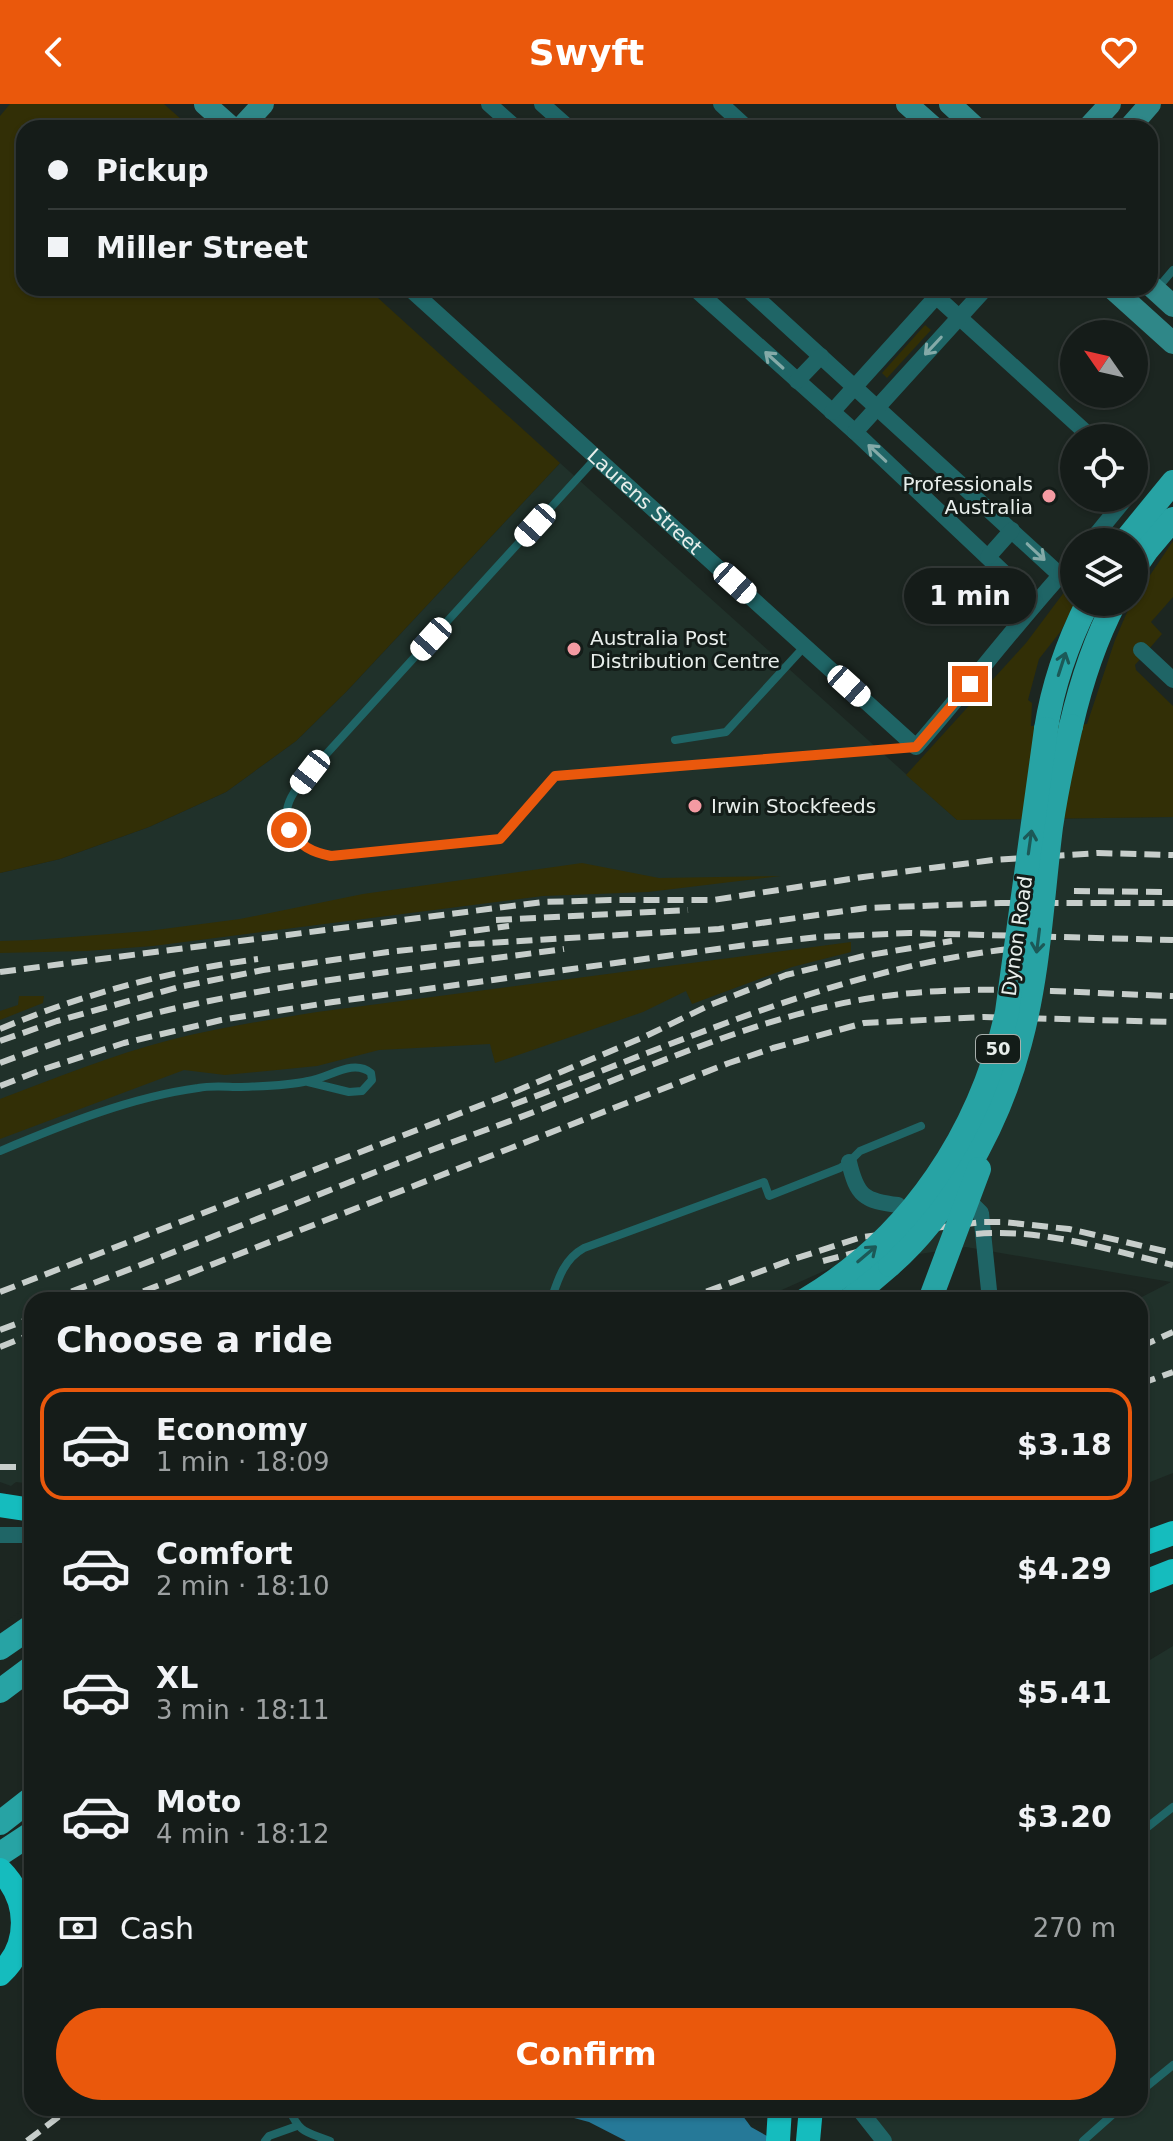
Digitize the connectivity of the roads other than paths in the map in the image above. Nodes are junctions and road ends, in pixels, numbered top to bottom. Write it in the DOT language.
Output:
graph roads {
  1 [pos="263,104"];
  2 [pos="489,104"];
  3 [pos="542,104"];
  4 [pos="721,104"];
  5 [pos="907,104"];
  6 [pos="950,104"];
  7 [pos="1110,104"];
  8 [pos="1150,104"];
  9 [pos="248,120"];
  10 [pos="507,120"];
  11 [pos="560,120"];
  12 [pos="738,120"];
  13 [pos="925,120"];
  14 [pos="967,120"];
  15 [pos="1095,120"];
  16 [pos="1136,120"];
  17 [pos="1173,270"];
  18 [pos="1158,284"];
  19 [pos="1158,292"];
  20 [pos="418,296"];
  21 [pos="708,296"];
  22 [pos="755,296"];
  23 [pos="932,296"];
  24 [pos="941,296"];
  25 [pos="979,296"];
  26 [pos="1121,296"];
  27 [pos="1173,306"];
  28 [pos="960,317"];
  29 [pos="1173,343"];
  30 [pos="821,356"];
  31 [pos="797,381"];
  32 [pos="854,387"];
  33 [pos="876,408"];
  34 [pos="832,412"];
  35 [pos="1077,424"];
  36 [pos="855,432"];
  37 [pos="596,458"];
  38 [pos="1173,482"];
  39 [pos="1115,512"];
  40 [pos="1173,519"];
  41 [pos="1101,528"];
  42 [pos="1135,528"];
  43 [pos="1012,530"];
  44 [pos="1148,549"];
  45 [pos="988,557"];
  46 [pos="1060,575"];
  47 [pos="1036,603"];
  48 [pos="1081,616"];
  49 [pos="1108,616"];
  50 [pos="805,646"];
  51 [pos="1141,650"];
  52 [pos="1173,680"];
  53 [pos="675,740"];
  54 [pos="916,747"];
  55 [pos="308,1082"];
  56 [pos="1004,1095"];
  57 [pos="921,1126"];
  58 [pos="0,1151"];
  59 [pos="849,1162"];
  60 [pos="935,1181"];
  61 [pos="972,1204"];
  62 [pos="898,1205"];
  63 [pos="890,1265"];
  64 [pos="554,1292"];
  65 [pos="817,1292"];
  66 [pos="858,1292"];
  67 [pos="881,1292"];
  68 [pos="933,1292"];
  69 [pos="989,1292"];
  70 [pos="0,1505"];
  71 [pos="24,1509"];
  72 [pos="1173,1533"];
  73 [pos="0,1535"];
  74 [pos="24,1535"];
  75 [pos="1148,1542"];
  76 [pos="1173,1571"];
  77 [pos="1148,1581"];
  78 [pos="24,1632"];
  79 [pos="0,1648"];
  80 [pos="24,1673"];
  81 [pos="0,1691"];
  82 [pos="24,1804"];
  83 [pos="1173,1807"];
  84 [pos="0,1823"];
  85 [pos="1148,1827"];
  86 [pos="24,1838"];
  87 [pos="0,1854"];
  88 [pos="0,1870"];
  89 [pos="24,1954"];
  90 [pos="0,1975"];
  91 [pos="1173,2065"];
  92 [pos="1148,2085"];
  93 [pos="292,2116"];
  94 [pos="780,2116"];
  95 [pos="810,2116"];
  96 [pos="864,2116"];
  97 [pos="1110,2116"];
  98 [pos="297,2126"];
  99 [pos="265,2141"];
  100 [pos="330,2141"];
  101 [pos="778,2141"];
  102 [pos="808,2141"];
  103 [pos="884,2141"];
  104 [pos="1086,2141"];
  1 -- 9 [label="main road"];
  2 -- 10 [label="street"];
  3 -- 11 [label="street"];
  4 -- 12 [label="street"];
  5 -- 13 [label="main road"];
  6 -- 14 [label="main road"];
  7 -- 15 [label="main road"];
  8 -- 16 [label="main road"];
  17 -- 18 [label="lane"];
  19 -- 27 [label="main road"];
  20 -- 37 [label="street, Laurens Street"];
  31 -- 21 [label="street, one-way"];
  22 -- 30 [label="street"];
  23 -- 32 [label="street"];
  24 -- 28 [label="street"];
  25 -- 28 [label="street"];
  26 -- 29 [label="main road"];
  28 -- 33 [label="street, one-way"];
  28 -- 35 [label="street"];
  30 -- 31 [label="street"];
  30 -- 32 [label="street"];
  31 -- 34 [label="street"];
  32 -- 33 [label="street"];
  32 -- 34 [label="street"];
  33 -- 36 [label="street"];
  33 -- 43 [label="street"];
  34 -- 36 [label="street"];
  45 -- 36 [label="street, one-way"];
  37 -- 50 [label="street, Laurens Street"];
  37 -- 54 [label="lane"];
  38 -- 42 [label="main road"];
  39 -- 41 [label="street"];
  40 -- 44 [label="main road"];
  43 -- 45 [label="street"];
  43 -- 46 [label="street, one-way"];
  45 -- 47 [label="street"];
  46 -- 47 [label="street"];
  47 -- 54 [label="street"];
  60 -- 48 [label="main road, Dynon Road / 50, one-way, bridge"];
  49 -- 56 [label="main road, Dynon Road / 50, one-way, bridge"];
  50 -- 53 [label="lane"];
  50 -- 54 [label="street, Laurens Street"];
  51 -- 52 [label="street"];
  55 -- 55 [label="lane"];
  55 -- 58 [label="lane"];
  56 -- 63 [label="main road, Dynon Road / 50, bridge"];
  56 -- 68 [label="main road, bridge"];
  57 -- 59 [label="lane"];
  59 -- 62 [label="street"];
  59 -- 64 [label="lane"];
  60 -- 63 [label="main road, bridge"];
  65 -- 60 [label="main road, Dynon Road / 50, one-way, bridge"];
  61 -- 69 [label="street"];
  63 -- 66 [label="main road, Dynon Road / 50"];
  63 -- 67 [label="main road"];
  70 -- 71 [label="highway"];
  72 -- 75 [label="highway"];
  73 -- 74 [label="street"];
  76 -- 77 [label="highway"];
  78 -- 79 [label="main road"];
  80 -- 81 [label="main road"];
  82 -- 84 [label="main road"];
  83 -- 85 [label="lane"];
  86 -- 87 [label="main road"];
  88 -- 90 [label="highway"];
  89 -- 90 [label="highway"];
  91 -- 92 [label="lane"];
  93 -- 98 [label="lane"];
  94 -- 101 [label="highway"];
  95 -- 102 [label="highway"];
  96 -- 103 [label="street"];
  97 -- 104 [label="lane"];
  98 -- 99 [label="lane"];
  98 -- 100 [label="lane"];
}
